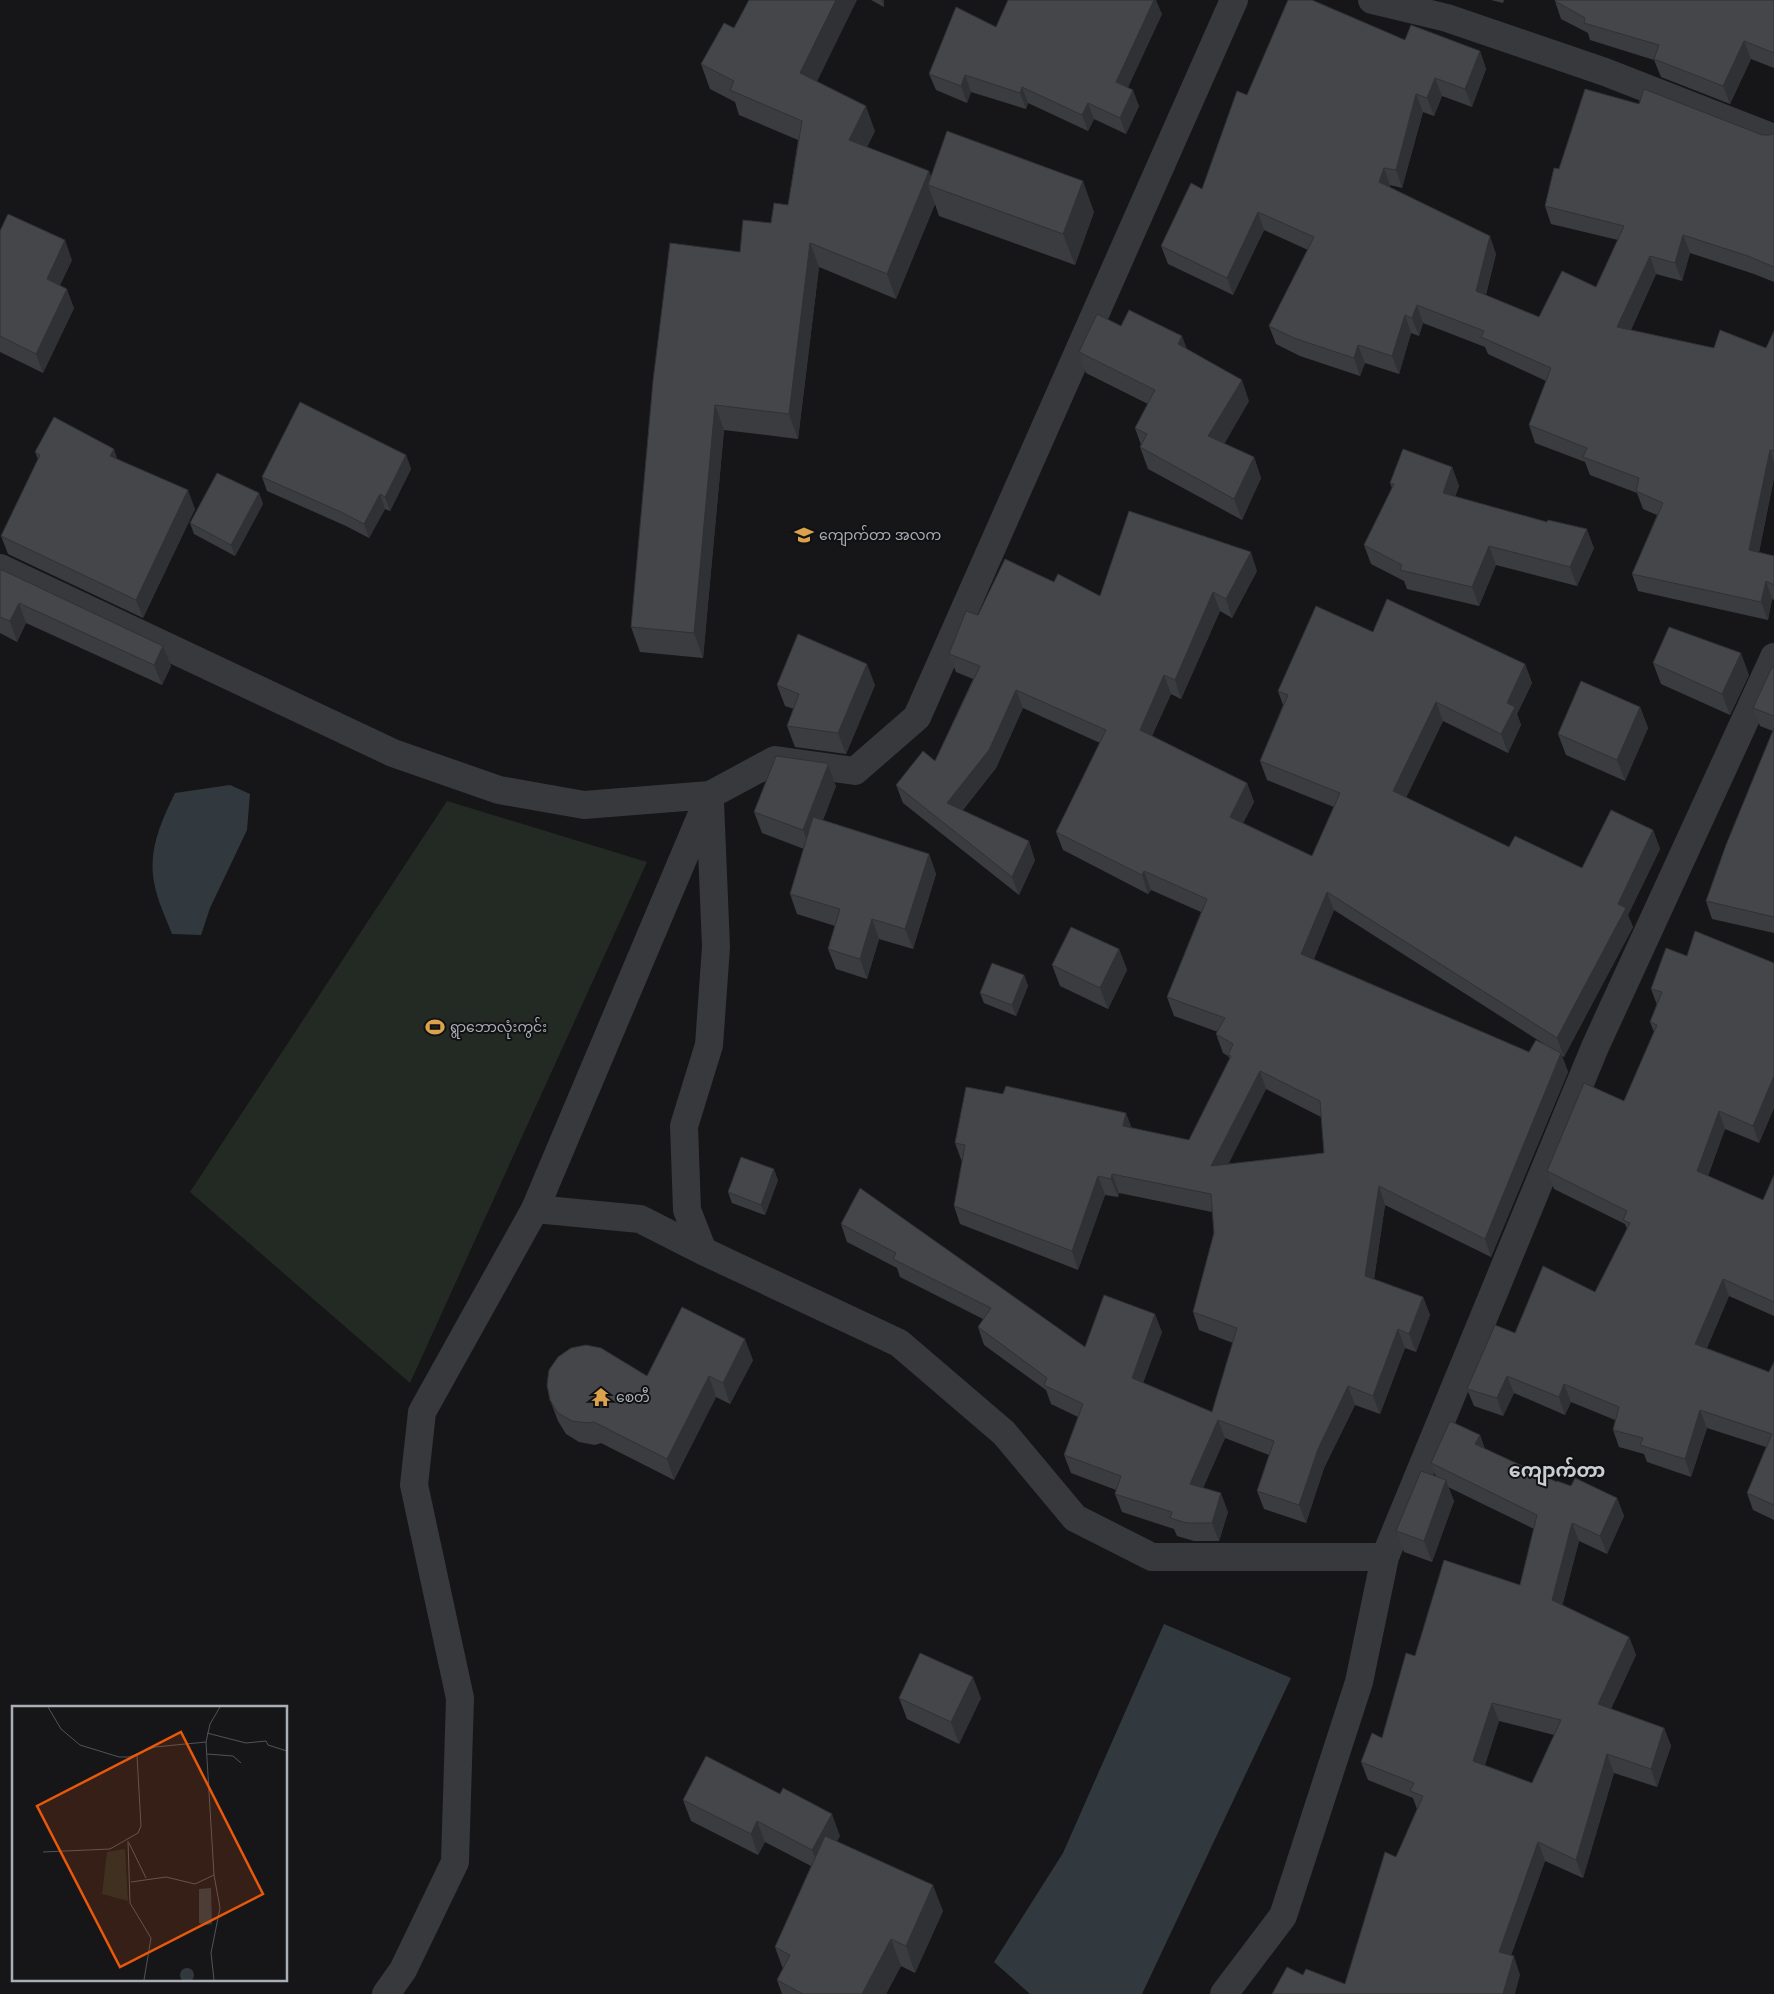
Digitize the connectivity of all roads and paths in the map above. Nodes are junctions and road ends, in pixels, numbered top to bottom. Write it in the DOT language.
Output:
graph roads {
  1 [pos="1234,0"];
  2 [pos="1372,0"];
  3 [pos="1774,138"];
  4 [pos="0,568"];
  5 [pos="1774,657"];
  6 [pos="710,795"];
  7 [pos="534,1209"];
  8 [pos="703,1252"];
  9 [pos="1385,1558"];
  10 [pos="386,1994"];
  11 [pos="1224,1994"];
  1 -- 6 [label="street"];
  2 -- 3 [label="street"];
  4 -- 6 [label="street"];
  5 -- 9 [label="street"];
  6 -- 7 [label="street"];
  6 -- 8 [label="street"];
  7 -- 8 [label="street"];
  7 -- 10 [label="street"];
  8 -- 9 [label="street"];
  9 -- 11 [label="street"];
}
